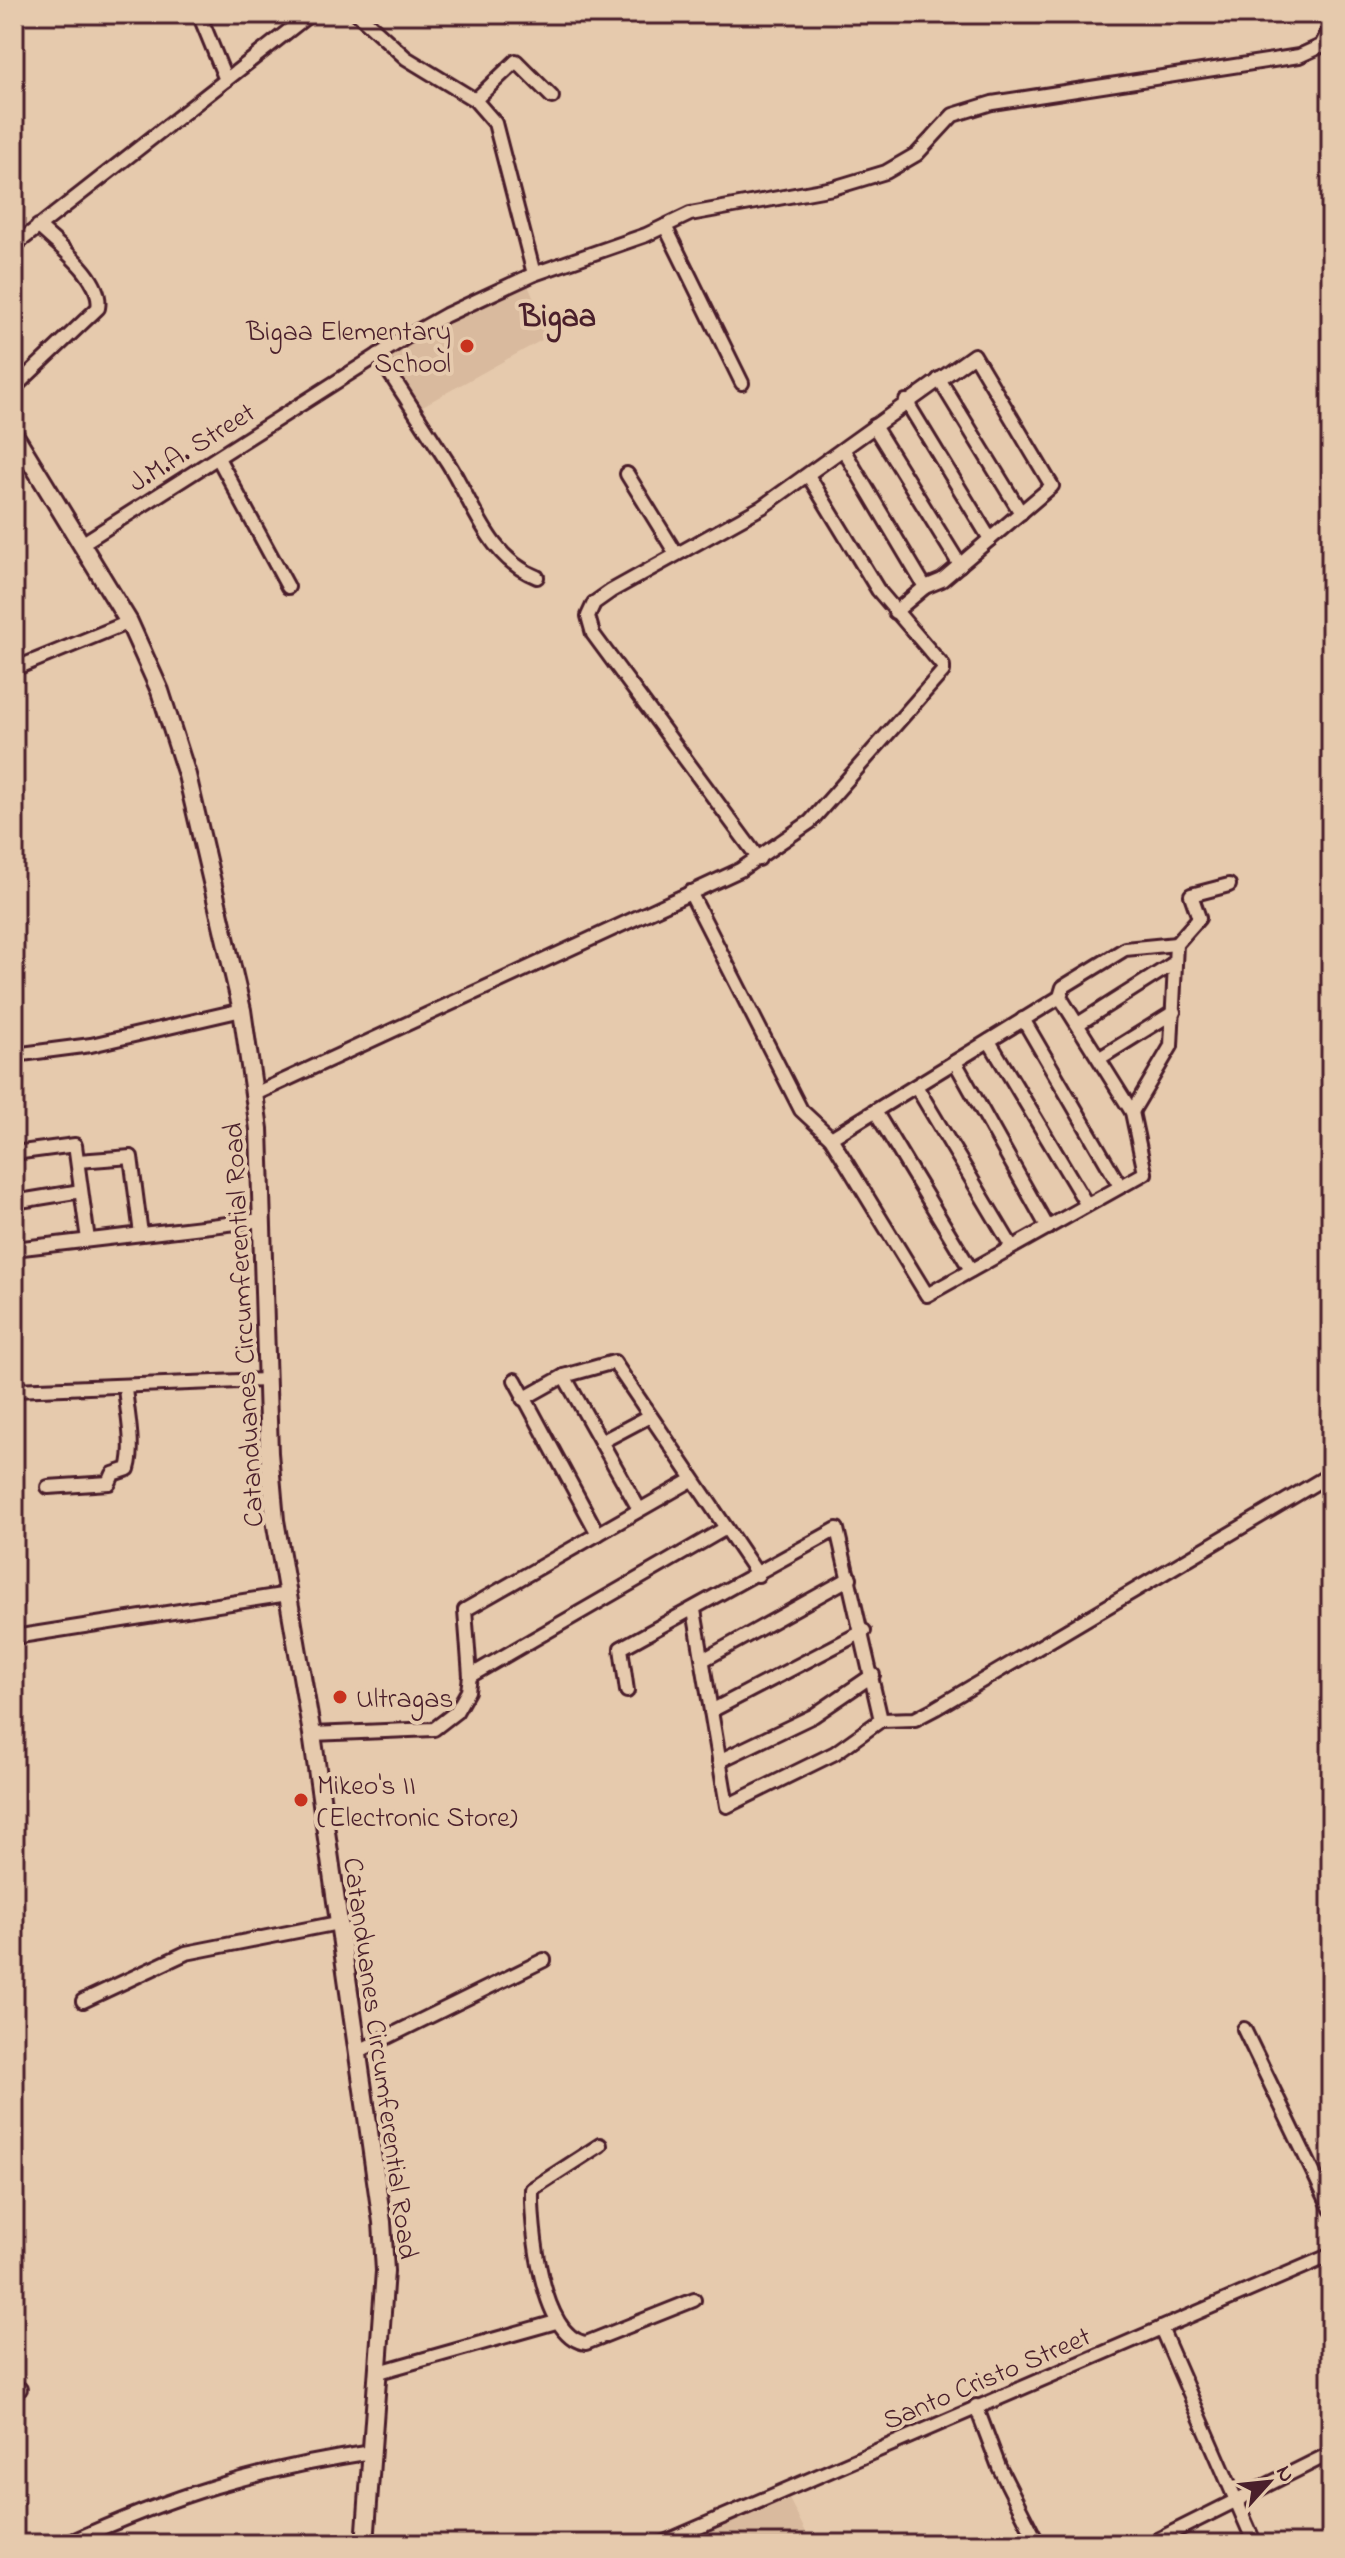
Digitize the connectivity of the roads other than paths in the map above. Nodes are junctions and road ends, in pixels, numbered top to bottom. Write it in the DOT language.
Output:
graph roads {
  1 [pos="199,14"];
  2 [pos="310,14"];
  3 [pos="358,14"];
  4 [pos="1330,34"];
  5 [pos="226,80"];
  6 [pos="552,97"];
  7 [pos="475,100"];
  8 [pos="38,226"];
  9 [pos="665,226"];
  10 [pos="14,246"];
  11 [pos="534,274"];
  12 [pos="378,355"];
  13 [pos="939,379"];
  14 [pos="742,383"];
  15 [pos="14,388"];
  16 [pos="906,401"];
  17 [pos="874,426"];
  18 [pos="14,434"];
  19 [pos="843,449"];
  20 [pos="218,458"];
  21 [pos="627,474"];
  22 [pos="808,475"];
  23 [pos="1021,513"];
  24 [pos="990,539"];
  25 [pos="83,543"];
  26 [pos="675,552"];
  27 [pos="960,565"];
  28 [pos="537,577"];
  29 [pos="288,587"];
  30 [pos="925,587"];
  31 [pos="895,612"];
  32 [pos="129,622"];
  33 [pos="14,669"];
  34 [pos="759,859"];
  35 [pos="1229,885"];
  36 [pos="690,892"];
  37 [pos="1176,944"];
  38 [pos="1174,963"];
  39 [pos="1060,997"];
  40 [pos="242,1010"];
  41 [pos="1174,1012"];
  42 [pos="1023,1019"];
  43 [pos="1078,1024"];
  44 [pos="989,1041"];
  45 [pos="14,1055"];
  46 [pos="1100,1058"];
  47 [pos="955,1062"];
  48 [pos="916,1086"];
  49 [pos="255,1094"];
  50 [pos="875,1111"];
  51 [pos="1132,1112"];
  52 [pos="831,1138"];
  53 [pos="14,1153"];
  54 [pos="78,1161"];
  55 [pos="1120,1186"];
  56 [pos="81,1191"];
  57 [pos="14,1202"];
  58 [pos="1087,1205"];
  59 [pos="262,1220"];
  60 [pos="1048,1228"];
  61 [pos="141,1234"];
  62 [pos="88,1240"];
  63 [pos="1012,1247"];
  64 [pos="14,1249"];
  65 [pos="971,1270"];
  66 [pos="564,1376"];
  67 [pos="266,1380"];
  68 [pos="515,1380"];
  69 [pos="125,1387"];
  70 [pos="14,1390"];
  71 [pos="523,1399"];
  72 [pos="650,1416"];
  73 [pos="601,1442"];
  74 [pos="1331,1474"];
  75 [pos="692,1480"];
  76 [pos="48,1487"];
  77 [pos="639,1509"];
  78 [pos="726,1528"];
  79 [pos="598,1534"];
  80 [pos="758,1575"];
  81 [pos="850,1578"];
  82 [pos="288,1594"];
  83 [pos="694,1610"];
  84 [pos="864,1631"];
  85 [pos="14,1637"];
  86 [pos="703,1660"];
  87 [pos="873,1675"];
  88 [pos="470,1676"];
  89 [pos="627,1691"];
  90 [pos="711,1711"];
  91 [pos="881,1720"];
  92 [pos="312,1734"];
  93 [pos="719,1761"];
  94 [pos="338,1923"];
  95 [pos="544,1960"];
  96 [pos="83,2001"];
  97 [pos="1244,2029"];
  98 [pos="357,2052"];
  99 [pos="600,2145"];
  100 [pos="1331,2209"];
  101 [pos="1331,2255"];
  102 [pos="694,2300"];
  103 [pos="556,2322"];
  104 [pos="1161,2328"];
  105 [pos="379,2372"];
  106 [pos="976,2406"];
  107 [pos="372,2452"];
  108 [pos="1331,2453"];
  109 [pos="1234,2500"];
  110 [pos="66,2544"];
  111 [pos="365,2544"];
  112 [pos="660,2544"];
  113 [pos="1038,2544"];
  114 [pos="1149,2544"];
  115 [pos="1255,2544"];
  1 -- 5 [label="street"];
  2 -- 5 [label="street"];
  3 -- 7 [label="street"];
  4 -- 9 [label="street, J.M.A. Street"];
  5 -- 8 [label="street"];
  6 -- 7 [label="street"];
  7 -- 11 [label="street"];
  8 -- 10 [label="street"];
  8 -- 15 [label="street"];
  9 -- 11 [label="street, J.M.A. Street"];
  9 -- 14 [label="street"];
  11 -- 12 [label="street, J.M.A. Street"];
  12 -- 20 [label="street, J.M.A. Street"];
  12 -- 28 [label="street"];
  13 -- 16 [label="street"];
  13 -- 23 [label="street"];
  13 -- 23 [label="street"];
  16 -- 17 [label="street"];
  16 -- 24 [label="street"];
  17 -- 19 [label="street"];
  17 -- 27 [label="street"];
  18 -- 25 [label="main road, Catanduanes Circumferential Road"];
  19 -- 22 [label="street"];
  19 -- 30 [label="street"];
  20 -- 25 [label="street, J.M.A. Street"];
  20 -- 29 [label="street"];
  21 -- 26 [label="street"];
  22 -- 26 [label="street"];
  22 -- 31 [label="street"];
  23 -- 24 [label="street"];
  24 -- 27 [label="street"];
  25 -- 32 [label="main road, Catanduanes Circumferential Road"];
  26 -- 34 [label="street"];
  27 -- 30 [label="street"];
  30 -- 31 [label="street"];
  31 -- 34 [label="street"];
  32 -- 33 [label="street"];
  32 -- 40 [label="main road, Catanduanes Circumferential Road"];
  34 -- 36 [label="street"];
  35 -- 37 [label="street"];
  36 -- 49 [label="street"];
  36 -- 52 [label="street"];
  37 -- 38 [label="street"];
  37 -- 39 [label="street"];
  38 -- 41 [label="street"];
  38 -- 43 [label="street"];
  39 -- 42 [label="street"];
  39 -- 43 [label="street"];
  40 -- 45 [label="street"];
  40 -- 49 [label="main road, Catanduanes Circumferential Road"];
  41 -- 46 [label="street"];
  41 -- 51 [label="street"];
  42 -- 44 [label="street"];
  42 -- 55 [label="street"];
  43 -- 46 [label="street"];
  44 -- 47 [label="street"];
  44 -- 58 [label="street"];
  46 -- 51 [label="street"];
  47 -- 48 [label="street"];
  47 -- 60 [label="street"];
  48 -- 50 [label="street"];
  48 -- 63 [label="street"];
  49 -- 59 [label="main road, Catanduanes Circumferential Road"];
  50 -- 52 [label="street"];
  50 -- 65 [label="street"];
  51 -- 55 [label="street"];
  52 -- 65 [label="street"];
  53 -- 54 [label="street"];
  54 -- 56 [label="street"];
  54 -- 61 [label="street"];
  55 -- 58 [label="street"];
  56 -- 57 [label="street"];
  56 -- 62 [label="street"];
  58 -- 60 [label="street"];
  59 -- 61 [label="street"];
  59 -- 67 [label="main road, Catanduanes Circumferential Road"];
  60 -- 63 [label="street"];
  61 -- 62 [label="street"];
  62 -- 64 [label="street"];
  63 -- 65 [label="street"];
  66 -- 71 [label="street"];
  66 -- 72 [label="street"];
  66 -- 73 [label="street"];
  67 -- 69 [label="street"];
  67 -- 82 [label="main road, Catanduanes Circumferential Road"];
  68 -- 71 [label="street"];
  69 -- 70 [label="street"];
  69 -- 76 [label="street"];
  71 -- 79 [label="street"];
  72 -- 73 [label="street"];
  72 -- 75 [label="street"];
  73 -- 77 [label="street"];
  74 -- 91 [label="street"];
  75 -- 77 [label="street"];
  75 -- 78 [label="street"];
  77 -- 79 [label="street"];
  78 -- 80 [label="street"];
  78 -- 88 [label="street"];
  79 -- 88 [label="street"];
  80 -- 81 [label="street"];
  80 -- 83 [label="street"];
  81 -- 84 [label="street"];
  81 -- 86 [label="street"];
  82 -- 85 [label="street"];
  82 -- 92 [label="main road, Catanduanes Circumferential Road"];
  83 -- 86 [label="street"];
  83 -- 89 [label="street"];
  84 -- 87 [label="street"];
  84 -- 90 [label="street"];
  86 -- 90 [label="street"];
  87 -- 91 [label="street"];
  87 -- 93 [label="street"];
  88 -- 92 [label="street"];
  90 -- 93 [label="street"];
  91 -- 93 [label="street"];
  92 -- 94 [label="main road, Catanduanes Circumferential Road"];
  94 -- 96 [label="street"];
  94 -- 98 [label="main road, Catanduanes Circumferential Road"];
  95 -- 98 [label="street"];
  97 -- 100 [label="street"];
  98 -- 105 [label="main road, Catanduanes Circumferential Road"];
  99 -- 103 [label="street"];
  101 -- 104 [label="street, Santo Cristo Street"];
  102 -- 103 [label="street"];
  103 -- 105 [label="street"];
  104 -- 106 [label="street, Santo Cristo Street"];
  104 -- 109 [label="street"];
  105 -- 107 [label="main road, Catanduanes Circumferential Road"];
  106 -- 112 [label="street, Santo Cristo Street"];
  106 -- 113 [label="street"];
  107 -- 110 [label="street"];
  107 -- 111 [label="main road, Catanduanes Circumferential Road"];
  108 -- 109 [label="street"];
  109 -- 114 [label="street"];
  109 -- 115 [label="street"];
}
